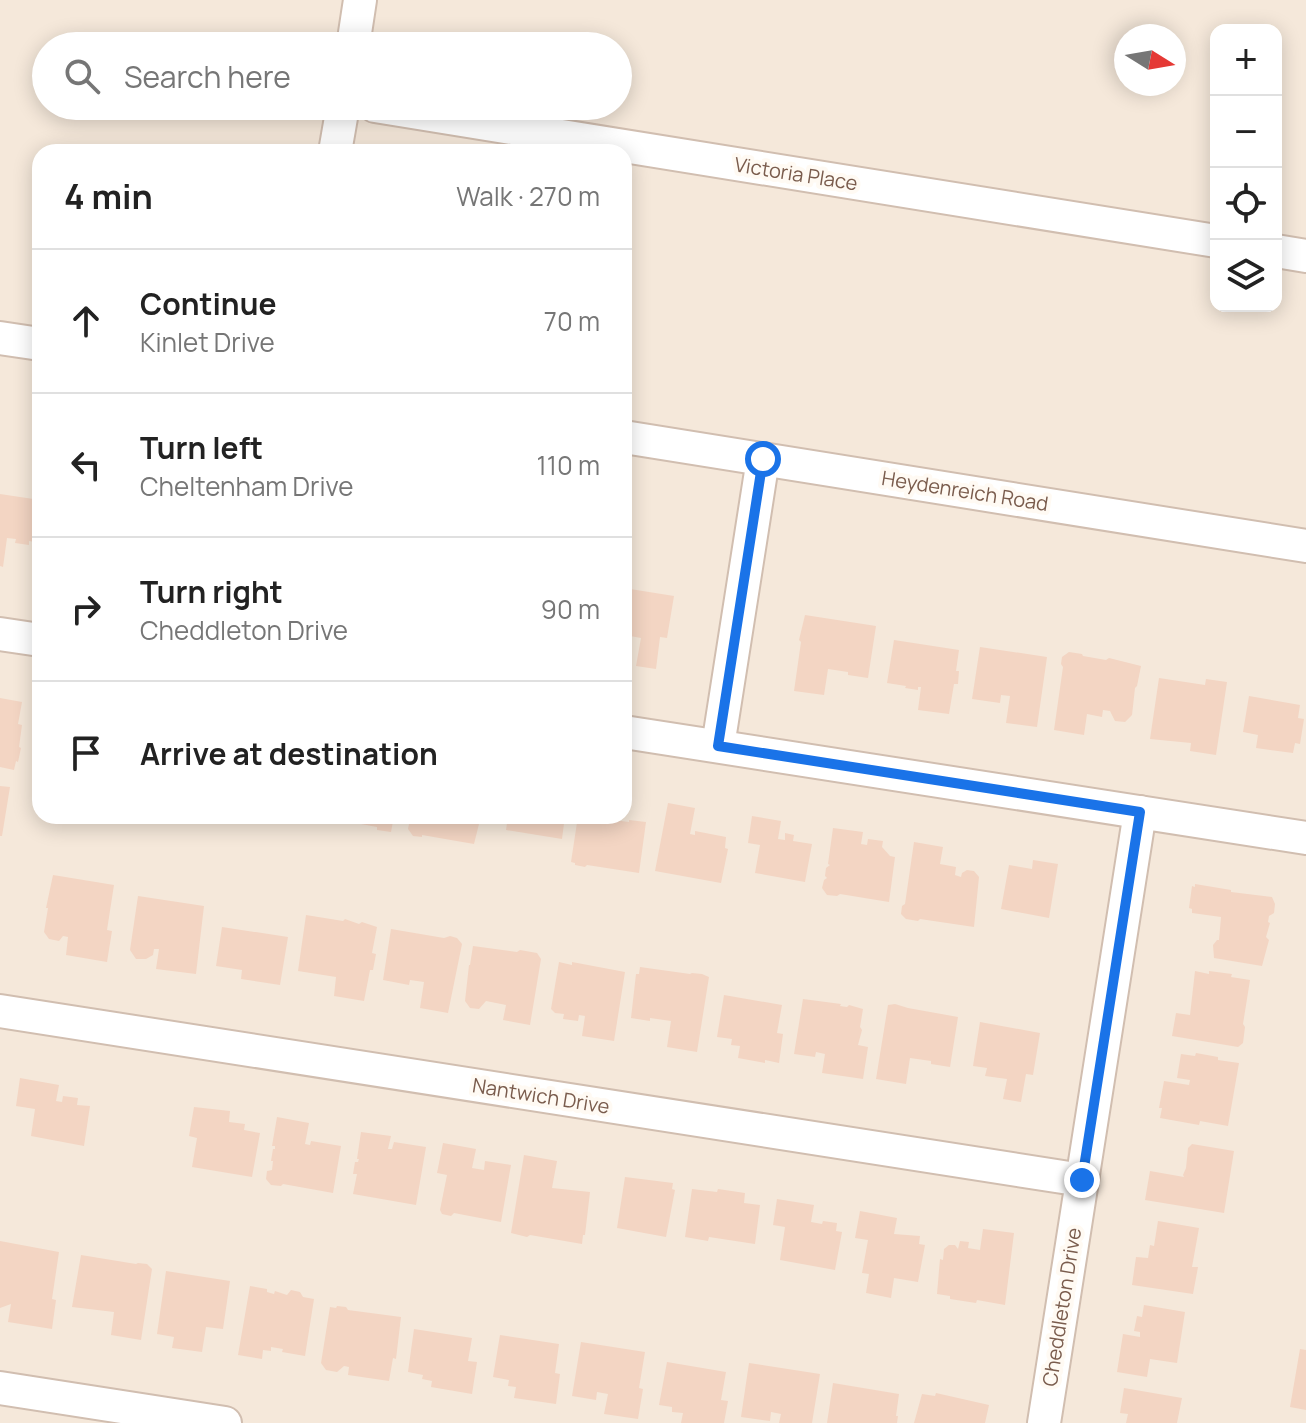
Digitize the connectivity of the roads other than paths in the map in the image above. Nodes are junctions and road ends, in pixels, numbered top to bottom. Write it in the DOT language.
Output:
graph roads {
  1 [pos="360,0"];
  2 [pos="355,32"];
  3 [pos="341,120"];
  4 [pos="462,120"];
  5 [pos="336,144"];
  6 [pos="612,144"];
  7 [pos="632,147"];
  8 [pos="1210,240"];
  9 [pos="1282,252"];
  10 [pos="1306,256"];
  11 [pos="0,338"];
  12 [pos="32,343"];
  13 [pos="632,438"];
  14 [pos="763,459"];
  15 [pos="1306,546"];
  16 [pos="0,634"];
  17 [pos="32,639"];
  18 [pos="632,733"];
  19 [pos="718,746"];
  20 [pos="1140,812"];
  21 [pos="1306,838"];
  22 [pos="0,1011"];
  23 [pos="1082,1180"];
  24 [pos="0,1388"];
  25 [pos="225,1423"];
  26 [pos="1044,1423"];
  1 -- 2 [label="street"];
  3 -- 5 [label="street"];
  4 -- 6 [label="street, Victoria Place"];
  7 -- 8 [label="street, Victoria Place"];
  9 -- 10 [label="street"];
  11 -- 12 [label="street"];
  13 -- 14 [label="street, Heydenreich Road"];
  14 -- 15 [label="street, Heydenreich Road"];
  14 -- 19 [label="street"];
  16 -- 17 [label="street"];
  18 -- 19 [label="street"];
  19 -- 20 [label="street"];
  20 -- 21 [label="street"];
  20 -- 23 [label="street, Cheddleton Drive"];
  22 -- 23 [label="street, Nantwich Drive"];
  23 -- 26 [label="street, Cheddleton Drive"];
  24 -- 25 [label="street"];
}
